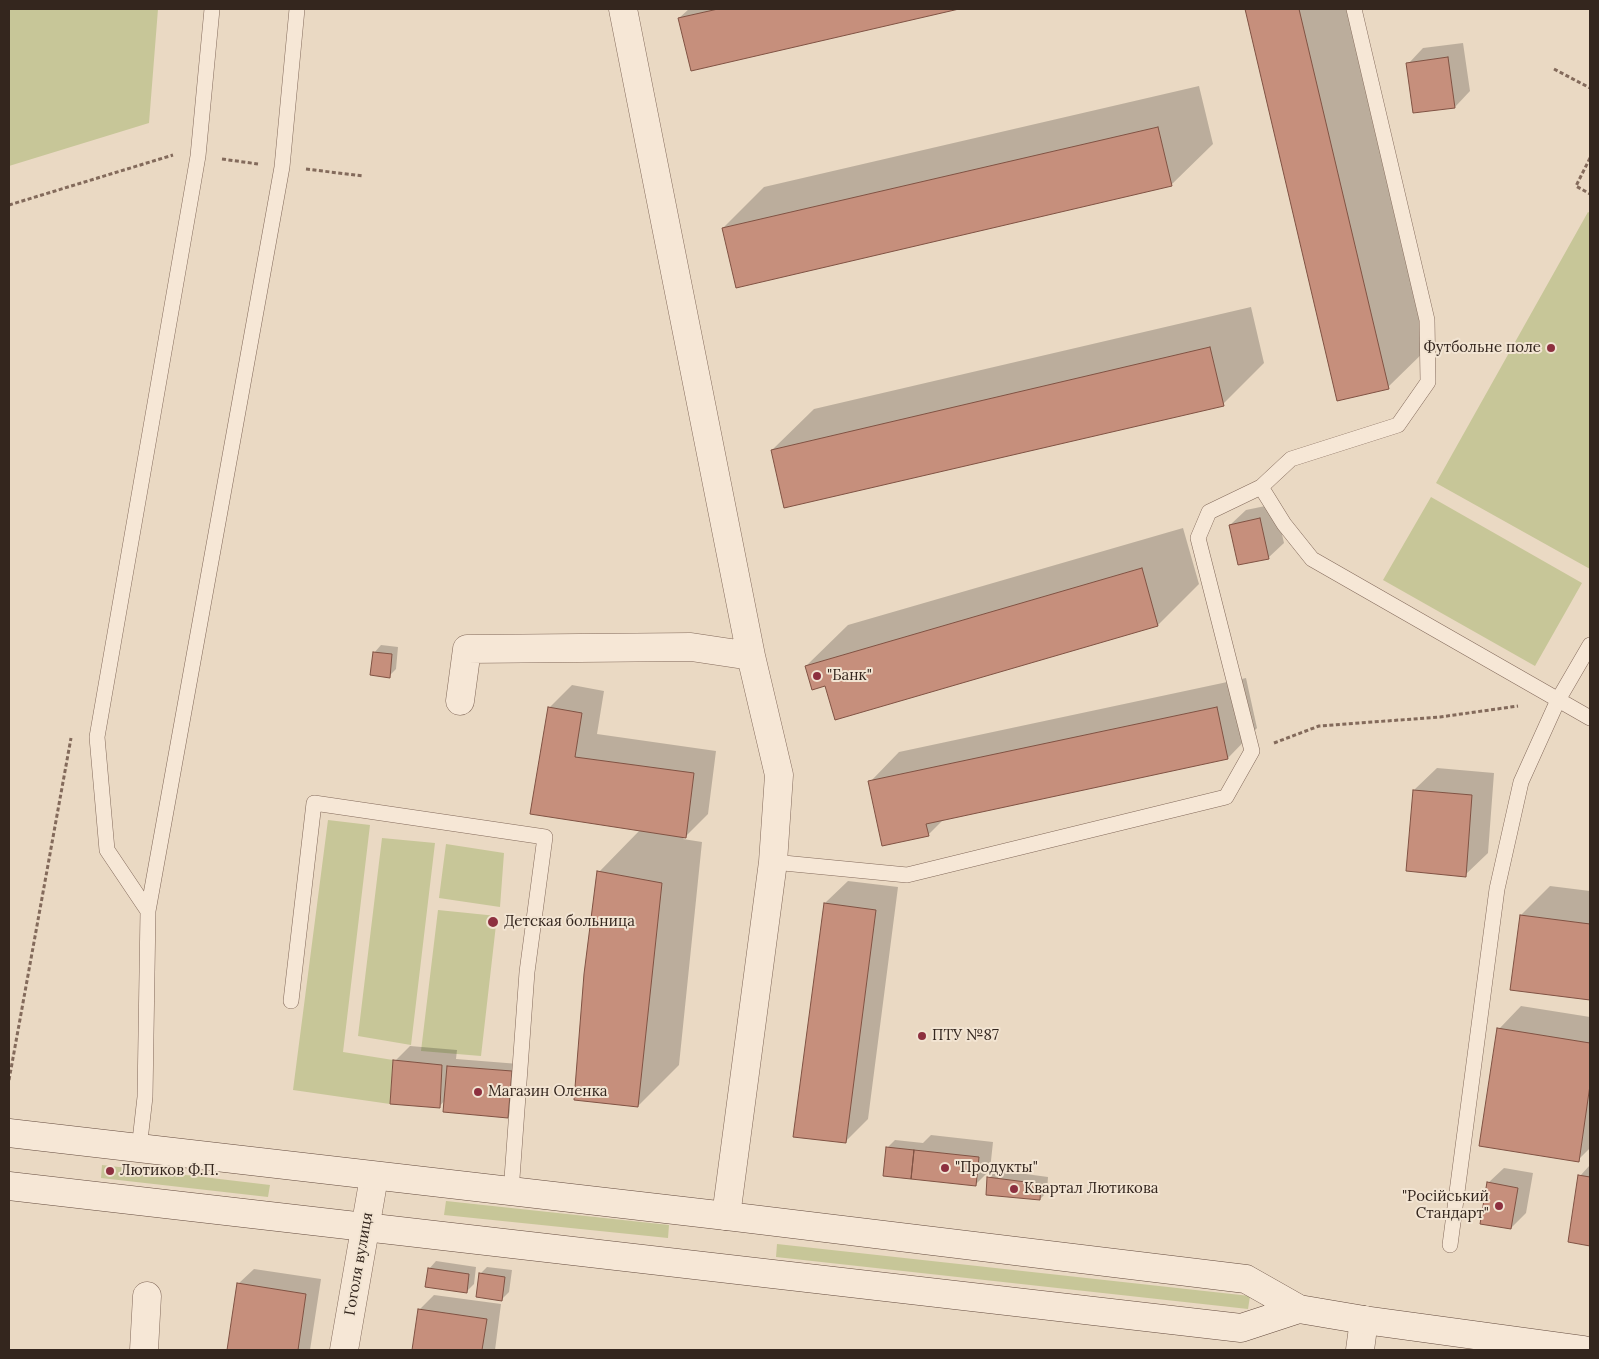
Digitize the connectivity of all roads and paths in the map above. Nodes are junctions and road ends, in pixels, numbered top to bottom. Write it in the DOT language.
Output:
graph roads {
  1 [pos="212,9"];
  2 [pos="297,9"];
  3 [pos="623,9"];
  4 [pos="1354,9"];
  5 [pos="1554,69"];
  6 [pos="1590,88"];
  7 [pos="177,154"];
  8 [pos="1590,158"];
  9 [pos="1590,194"];
  10 [pos="9,205"];
  11 [pos="1261,487"];
  12 [pos="1590,646"];
  13 [pos="751,656"];
  14 [pos="1558,700"];
  15 [pos="460,701"];
  16 [pos="1590,718"];
  17 [pos="1252,751"];
  18 [pos="772,862"];
  19 [pos="148,911"];
  20 [pos="291,1001"];
  21 [pos="9,1133"];
  22 [pos="140,1149"];
  23 [pos="374,1177"];
  24 [pos="9,1186"];
  25 [pos="511,1192"];
  26 [pos="726,1216"];
  27 [pos="366,1227"];
  28 [pos="1450,1245"];
  29 [pos="147,1296"];
  30 [pos="1299,1309"];
  31 [pos="1364,1320"];
  32 [pos="144,1350"];
  33 [pos="344,1350"];
  34 [pos="1360,1350"];
  35 [pos="1584,1350"];
  1 -- 19 [label="lane"];
  2 -- 19 [label="lane"];
  3 -- 13 [label="street"];
  4 -- 11 [label="lane"];
  5 -- 6 [label="path"];
  7 -- 10 [label="path"];
  8 -- 9 [label="path"];
  11 -- 14 [label="lane"];
  11 -- 17 [label="lane"];
  12 -- 14 [label="lane"];
  13 -- 15 [label="street"];
  13 -- 18 [label="street"];
  14 -- 16 [label="lane"];
  14 -- 17 [label="path"];
  14 -- 28 [label="lane"];
  17 -- 18 [label="lane"];
  18 -- 26 [label="street"];
  19 -- 22 [label="lane"];
  20 -- 25 [label="lane"];
  21 -- 22 [label="street"];
  22 -- 23 [label="street"];
  23 -- 25 [label="street"];
  23 -- 27 [label="street, Гоголя вулиця"];
  24 -- 27 [label="street"];
  25 -- 26 [label="street"];
  26 -- 30 [label="street"];
  27 -- 30 [label="street"];
  27 -- 33 [label="street, Гоголя вулиця"];
  29 -- 32 [label="street"];
  30 -- 31 [label="street"];
  31 -- 34 [label="street"];
  31 -- 35 [label="street"];
}
